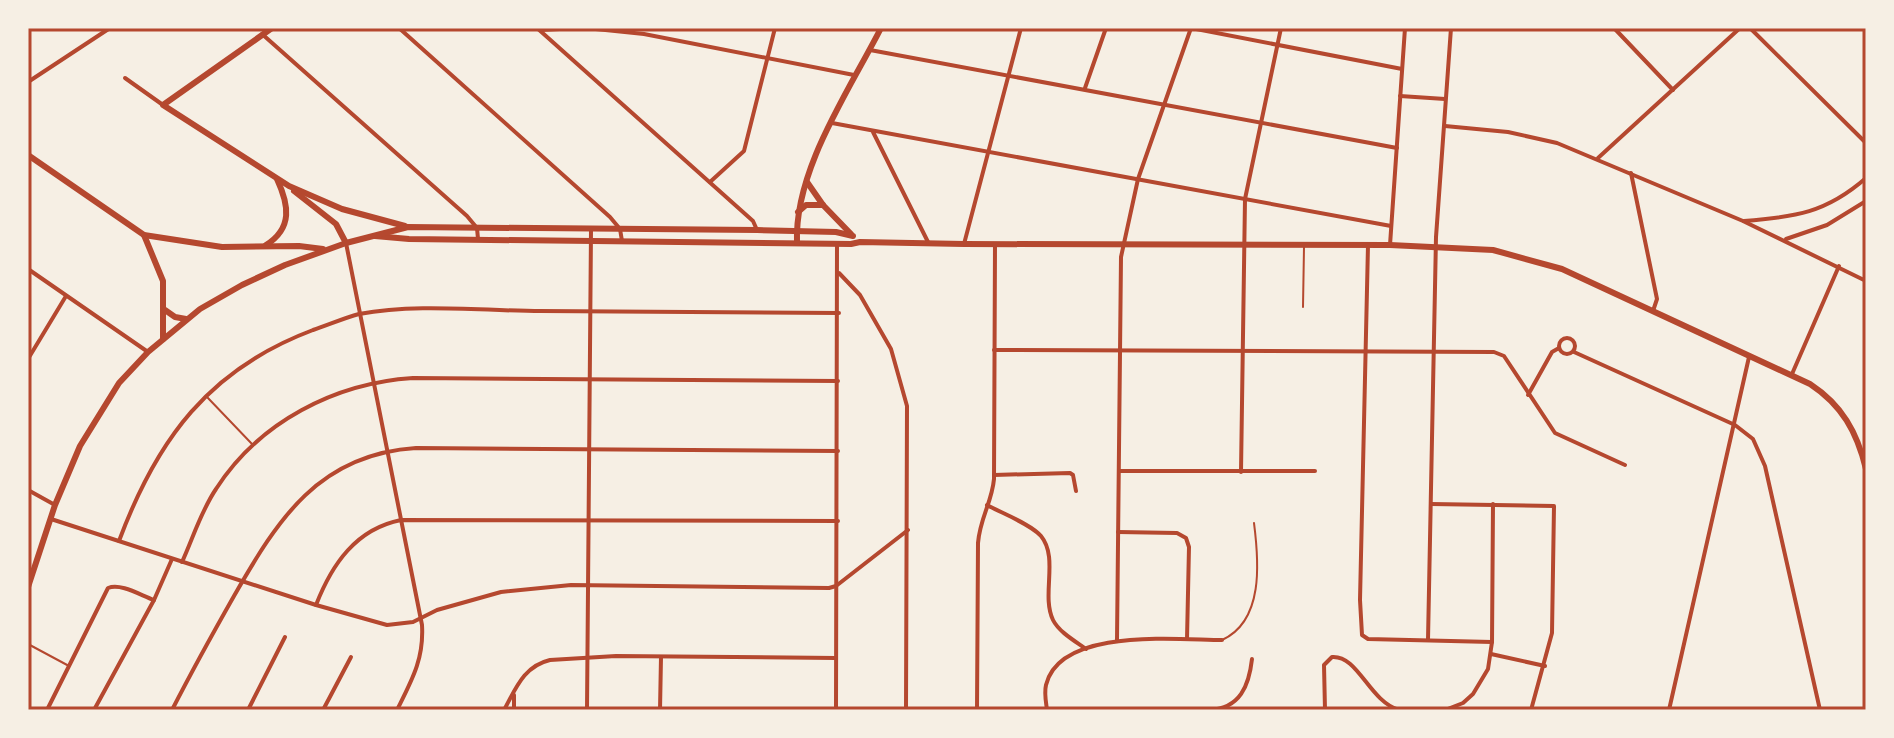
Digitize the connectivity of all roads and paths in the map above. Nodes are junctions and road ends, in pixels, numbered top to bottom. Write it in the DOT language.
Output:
graph roads {
  1 [pos="272,28"];
  2 [pos="399,28"];
  3 [pos="578,28"];
  4 [pos="586,28"];
  5 [pos="775,28"];
  6 [pos="881,28"];
  7 [pos="1021,28"];
  8 [pos="1106,28"];
  9 [pos="1191,28"];
  10 [pos="1281,28"];
  11 [pos="1405,28"];
  12 [pos="1451,28"];
  13 [pos="1614,28"];
  14 [pos="1740,28"];
  15 [pos="1750,28"];
  16 [pos="105,29"];
  17 [pos="538,29"];
  18 [pos="262,34"];
  19 [pos="1278,45"];
  20 [pos="870,50"];
  21 [pos="768,58"];
  22 [pos="1402,69"];
  23 [pos="1009,74"];
  24 [pos="856,76"];
  25 [pos="125,78"];
  26 [pos="29,79"];
  27 [pos="1085,88"];
  28 [pos="1673,91"];
  29 [pos="1400,96"];
  30 [pos="1446,99"];
  31 [pos="1164,103"];
  32 [pos="163,105"];
  33 [pos="1261,122"];
  34 [pos="832,123"];
  35 [pos="1445,126"];
  36 [pos="873,130"];
  37 [pos="1866,143"];
  38 [pos="1397,148"];
  39 [pos="989,150"];
  40 [pos="28,155"];
  41 [pos="1598,158"];
  42 [pos="1631,173"];
  43 [pos="1866,178"];
  44 [pos="277,179"];
  45 [pos="1138,179"];
  46 [pos="710,182"];
  47 [pos="807,182"];
  48 [pos="289,186"];
  49 [pos="1245,199"];
  50 [pos="1866,201"];
  51 [pos="825,207"];
  52 [pos="798,212"];
  53 [pos="1743,221"];
  54 [pos="1391,226"];
  55 [pos="408,227"];
  56 [pos="477,228"];
  57 [pos="620,229"];
  58 [pos="591,230"];
  59 [pos="757,230"];
  60 [pos="796,231"];
  61 [pos="836,232"];
  62 [pos="144,235"];
  63 [pos="375,236"];
  64 [pos="853,236"];
  65 [pos="478,239"];
  66 [pos="591,240"];
  67 [pos="1784,240"];
  68 [pos="622,241"];
  69 [pos="860,242"];
  70 [pos="346,243"];
  71 [pos="797,243"];
  72 [pos="837,244"];
  73 [pos="929,244"];
  74 [pos="964,244"];
  75 [pos="995,245"];
  76 [pos="1122,245"];
  77 [pos="1368,245"];
  78 [pos="1390,245"];
  79 [pos="285,246"];
  80 [pos="1244,246"];
  81 [pos="1304,246"];
  82 [pos="263,247"];
  83 [pos="1436,247"];
  84 [pos="326,249"];
  85 [pos="285,265"];
  86 [pos="1839,266"];
  87 [pos="28,269"];
  88 [pos="839,273"];
  89 [pos="1866,281"];
  90 [pos="66,296"];
  91 [pos="1303,307"];
  92 [pos="165,310"];
  93 [pos="590,311"];
  94 [pos="1653,311"];
  95 [pos="839,313"];
  96 [pos="359,315"];
  97 [pos="188,318"];
  98 [pos="163,339"];
  99 [pos="1559,348"];
  100 [pos="1119,349"];
  101 [pos="994,350"];
  102 [pos="1242,350"];
  103 [pos="1367,351"];
  104 [pos="1434,351"];
  105 [pos="148,352"];
  106 [pos="1574,352"];
  107 [pos="1750,355"];
  108 [pos="28,359"];
  109 [pos="1792,374"];
  110 [pos="590,380"];
  111 [pos="838,381"];
  112 [pos="372,382"];
  113 [pos="1528,395"];
  114 [pos="206,396"];
  115 [pos="1735,425"];
  116 [pos="253,446"];
  117 [pos="590,449"];
  118 [pos="386,450"];
  119 [pos="838,451"];
  120 [pos="1625,465"];
  121 [pos="1866,465"];
  122 [pos="1119,471"];
  123 [pos="1315,471"];
  124 [pos="1241,472"];
  125 [pos="994,475"];
  126 [pos="28,490"];
  127 [pos="1076,491"];
  128 [pos="1431,504"];
  129 [pos="1493,504"];
  130 [pos="55,505"];
  131 [pos="987,505"];
  132 [pos="51,519"];
  133 [pos="589,519"];
  134 [pos="401,520"];
  135 [pos="838,521"];
  136 [pos="1254,523"];
  137 [pos="908,530"];
  138 [pos="1118,532"];
  139 [pos="119,541"];
  140 [pos="172,558"];
  141 [pos="182,562"];
  142 [pos="242,581"];
  143 [pos="588,585"];
  144 [pos="836,586"];
  145 [pos="28,587"];
  146 [pos="154,600"];
  147 [pos="316,605"];
  148 [pos="421,618"];
  149 [pos="285,637"];
  150 [pos="1187,639"];
  151 [pos="1117,640"];
  152 [pos="1222,640"];
  153 [pos="1428,640"];
  154 [pos="1492,642"];
  155 [pos="28,644"];
  156 [pos="1086,649"];
  157 [pos="1491,654"];
  158 [pos="351,657"];
  159 [pos="587,657"];
  160 [pos="661,657"];
  161 [pos="836,658"];
  162 [pos="1252,659"];
  163 [pos="70,666"];
  164 [pos="1545,666"];
  165 [pos="514,693"];
  166 [pos="1047,709"];
  167 [pos="47,710"];
  168 [pos="94,710"];
  169 [pos="172,710"];
  170 [pos="248,710"];
  171 [pos="323,710"];
  172 [pos="397,710"];
  173 [pos="504,710"];
  174 [pos="514,710"];
  175 [pos="587,710"];
  176 [pos="660,710"];
  177 [pos="836,710"];
  178 [pos="906,710"];
  179 [pos="977,710"];
  180 [pos="1191,710"];
  181 [pos="1210,710"];
  182 [pos="1325,710"];
  183 [pos="1399,710"];
  184 [pos="1445,710"];
  185 [pos="1531,710"];
  186 [pos="1669,710"];
  187 [pos="1820,710"];
  1 -- 18 [label="street"];
  2 -- 57 [label="street"];
  3 -- 17 [label="street"];
  4 -- 21 [label="street"];
  5 -- 21 [label="street"];
  6 -- 20 [label="street"];
  7 -- 23 [label="street"];
  8 -- 27 [label="street"];
  9 -- 19 [label="street"];
  9 -- 31 [label="street"];
  10 -- 19 [label="street"];
  11 -- 22 [label="street"];
  12 -- 30 [label="street"];
  13 -- 28 [label="street"];
  14 -- 28 [label="street"];
  15 -- 37 [label="street"];
  16 -- 26 [label="street"];
  17 -- 46 [label="street"];
  18 -- 32 [label="street"];
  18 -- 56 [label="street"];
  19 -- 22 [label="street"];
  19 -- 33 [label="street"];
  20 -- 23 [label="street"];
  20 -- 24 [label="street"];
  21 -- 24 [label="street"];
  21 -- 46 [label="street"];
  22 -- 29 [label="street"];
  23 -- 27 [label="street"];
  23 -- 39 [label="street"];
  24 -- 34 [label="street"];
  25 -- 32 [label="street"];
  27 -- 31 [label="street"];
  28 -- 41 [label="street"];
  29 -- 30 [label="street"];
  29 -- 38 [label="street"];
  30 -- 35 [label="street"];
  31 -- 33 [label="street"];
  31 -- 45 [label="street"];
  32 -- 44 [label="street"];
  33 -- 38 [label="street"];
  33 -- 49 [label="street"];
  34 -- 36 [label="street"];
  34 -- 47 [label="street"];
  35 -- 41 [label="street"];
  35 -- 83 [label="street"];
  36 -- 39 [label="street"];
  36 -- 73 [label="street"];
  38 -- 54 [label="street"];
  39 -- 45 [label="street"];
  39 -- 74 [label="street"];
  40 -- 62 [label="street"];
  41 -- 42 [label="street"];
  42 -- 53 [label="street"];
  42 -- 94 [label="street"];
  43 -- 53 [label="street"];
  44 -- 48 [label="street"];
  44 -- 82 [label="street"];
  45 -- 49 [label="street"];
  45 -- 76 [label="street"];
  46 -- 59 [label="street"];
  47 -- 51 [label="street"];
  47 -- 52 [label="street"];
  48 -- 55 [label="street"];
  48 -- 70 [label="street"];
  49 -- 54 [label="street"];
  49 -- 80 [label="street"];
  50 -- 67 [label="street"];
  51 -- 52 [label="street"];
  51 -- 61 [label="street"];
  51 -- 64 [label="street"];
  52 -- 60 [label="street"];
  53 -- 67 [label="street"];
  54 -- 78 [label="street"];
  55 -- 56 [label="street"];
  55 -- 63 [label="street"];
  56 -- 58 [label="street"];
  56 -- 65 [label="street"];
  57 -- 58 [label="street"];
  57 -- 59 [label="street"];
  57 -- 68 [label="street"];
  58 -- 66 [label="street"];
  59 -- 60 [label="street"];
  60 -- 61 [label="street"];
  60 -- 71 [label="street"];
  61 -- 64 [label="street"];
  61 -- 72 [label="street"];
  62 -- 82 [label="street"];
  62 -- 92 [label="street"];
  63 -- 65 [label="street"];
  63 -- 70 [label="street"];
  64 -- 69 [label="street"];
  65 -- 66 [label="street"];
  66 -- 68 [label="street"];
  66 -- 93 [label="street"];
  67 -- 86 [label="street"];
  68 -- 71 [label="street"];
  69 -- 72 [label="street"];
  69 -- 73 [label="street"];
  70 -- 84 [label="street"];
  70 -- 96 [label="street"];
  71 -- 72 [label="street"];
  72 -- 88 [label="street"];
  73 -- 74 [label="street"];
  74 -- 75 [label="street"];
  75 -- 76 [label="street"];
  75 -- 101 [label="street"];
  76 -- 80 [label="street"];
  76 -- 100 [label="street"];
  77 -- 78 [label="street"];
  77 -- 81 [label="street"];
  77 -- 103 [label="street"];
  78 -- 83 [label="street"];
  79 -- 82 [label="street"];
  79 -- 84 [label="street"];
  79 -- 85 [label="street"];
  80 -- 81 [label="street"];
  80 -- 102 [label="street"];
  81 -- 91 [label="lane"];
  83 -- 94 [label="street"];
  83 -- 104 [label="street"];
  84 -- 85 [label="street"];
  85 -- 97 [label="street"];
  86 -- 89 [label="street"];
  86 -- 109 [label="street"];
  87 -- 90 [label="street"];
  88 -- 95 [label="street"];
  88 -- 137 [label="street"];
  90 -- 105 [label="street"];
  90 -- 108 [label="street"];
  92 -- 97 [label="street"];
  92 -- 98 [label="street"];
  93 -- 95 [label="street"];
  93 -- 96 [label="street"];
  93 -- 110 [label="street"];
  94 -- 107 [label="street"];
  95 -- 111 [label="street"];
  96 -- 112 [label="street"];
  96 -- 114 [label="street"];
  97 -- 98 [label="street"];
  98 -- 105 [label="street"];
  99 -- 106 [label="street"];
  99 -- 106 [label="street"];
  99 -- 113 [label="street"];
  100 -- 101 [label="street"];
  100 -- 102 [label="street"];
  100 -- 122 [label="street"];
  101 -- 125 [label="street"];
  102 -- 103 [label="street"];
  102 -- 124 [label="street"];
  103 -- 104 [label="street"];
  103 -- 153 [label="street"];
  104 -- 113 [label="street"];
  104 -- 128 [label="street"];
  105 -- 130 [label="street"];
  106 -- 115 [label="street"];
  107 -- 109 [label="street"];
  107 -- 115 [label="street"];
  109 -- 121 [label="street"];
  110 -- 111 [label="street"];
  110 -- 112 [label="street"];
  110 -- 117 [label="street"];
  111 -- 119 [label="street"];
  112 -- 116 [label="street"];
  112 -- 118 [label="street"];
  113 -- 120 [label="street"];
  114 -- 116 [label="lane"];
  114 -- 139 [label="street"];
  115 -- 186 [label="street"];
  115 -- 187 [label="street"];
  116 -- 141 [label="street"];
  117 -- 118 [label="street"];
  117 -- 119 [label="street"];
  117 -- 133 [label="street"];
  118 -- 134 [label="street"];
  118 -- 142 [label="street"];
  119 -- 135 [label="street"];
  122 -- 124 [label="street"];
  122 -- 138 [label="street"];
  123 -- 124 [label="street"];
  125 -- 127 [label="street"];
  125 -- 131 [label="street"];
  126 -- 130 [label="street"];
  128 -- 129 [label="street"];
  128 -- 153 [label="street"];
  129 -- 154 [label="street"];
  129 -- 164 [label="street"];
  130 -- 132 [label="street"];
  131 -- 156 [label="street"];
  131 -- 179 [label="street"];
  132 -- 139 [label="street"];
  132 -- 145 [label="street"];
  133 -- 134 [label="street"];
  133 -- 135 [label="street"];
  133 -- 143 [label="street"];
  134 -- 147 [label="street"];
  134 -- 148 [label="street"];
  135 -- 144 [label="street"];
  136 -- 152 [label="lane"];
  137 -- 144 [label="street"];
  137 -- 178 [label="street"];
  138 -- 150 [label="street"];
  138 -- 151 [label="street"];
  139 -- 140 [label="street"];
  140 -- 141 [label="street"];
  140 -- 146 [label="street"];
  141 -- 142 [label="street"];
  142 -- 147 [label="street"];
  142 -- 169 [label="street"];
  143 -- 144 [label="street"];
  143 -- 148 [label="street"];
  143 -- 159 [label="street"];
  144 -- 161 [label="street"];
  146 -- 163 [label="street"];
  146 -- 168 [label="street"];
  147 -- 148 [label="street"];
  148 -- 172 [label="street"];
  149 -- 170 [label="street"];
  150 -- 151 [label="street"];
  150 -- 152 [label="street"];
  151 -- 156 [label="street"];
  153 -- 154 [label="street"];
  154 -- 157 [label="street"];
  155 -- 163 [label="lane"];
  156 -- 166 [label="street"];
  157 -- 164 [label="street"];
  157 -- 184 [label="street"];
  158 -- 171 [label="street"];
  159 -- 160 [label="street"];
  159 -- 165 [label="street"];
  159 -- 175 [label="street"];
  160 -- 161 [label="street"];
  160 -- 176 [label="street"];
  161 -- 177 [label="street"];
  162 -- 181 [label="street"];
  163 -- 167 [label="street"];
  164 -- 185 [label="street"];
  165 -- 173 [label="street"];
  165 -- 174 [label="street"];
  166 -- 180 [label="street"];
  182 -- 183 [label="street"];
}
